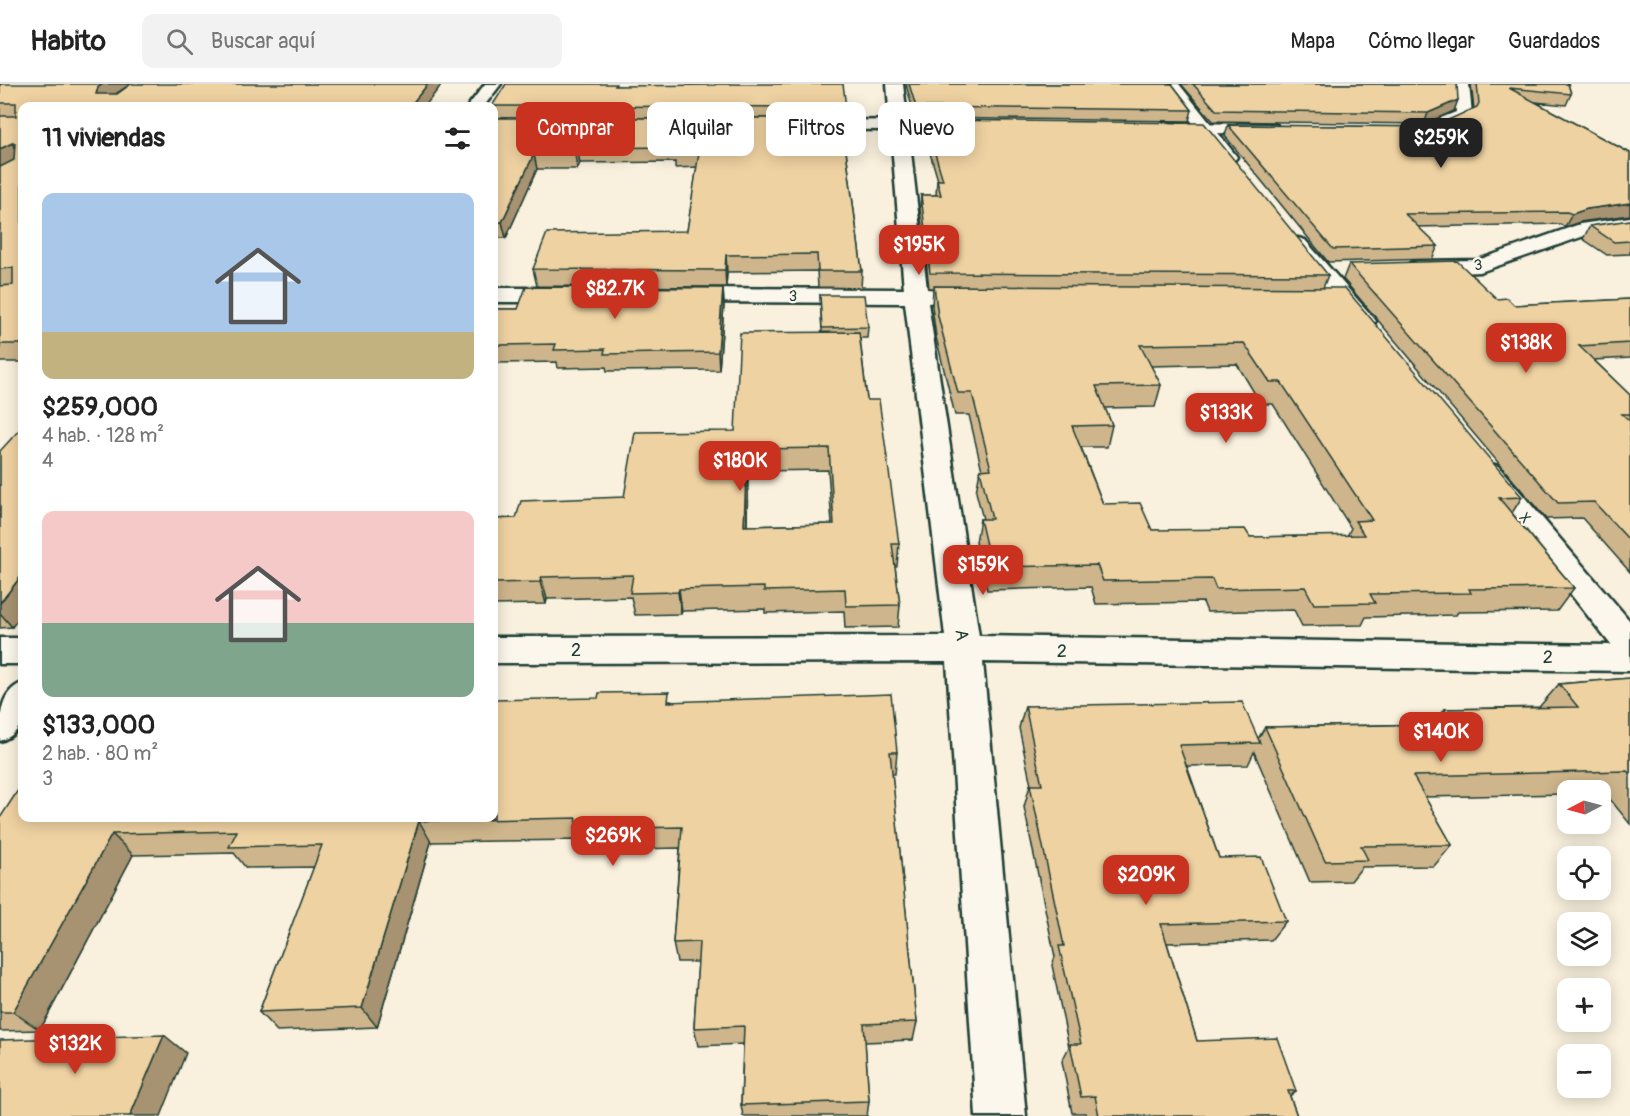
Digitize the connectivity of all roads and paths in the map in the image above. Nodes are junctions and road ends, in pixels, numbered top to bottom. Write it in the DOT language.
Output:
graph roads {
  1 [pos="493,84"];
  2 [pos="895,84"];
  3 [pos="1171,84"];
  4 [pos="1461,84"];
  5 [pos="479,102"];
  6 [pos="898,102"];
  7 [pos="975,126"];
  8 [pos="983,126"];
  9 [pos="1146,127"];
  10 [pos="1205,128"];
  11 [pos="1287,129"];
  12 [pos="1403,130"];
  13 [pos="904,156"];
  14 [pos="1241,173"];
  15 [pos="1630,223"];
  16 [pos="1284,226"];
  17 [pos="1400,268"];
  18 [pos="498,295"];
  19 [pos="587,295"];
  20 [pos="658,295"];
  21 [pos="916,296"];
  22 [pos="964,296"];
  23 [pos="1375,335"];
  24 [pos="1472,453"];
  25 [pos="1630,645"];
  26 [pos="498,650"];
  27 [pos="964,650"];
  28 [pos="0,651"];
  29 [pos="18,651"];
  30 [pos="1630,658"];
  31 [pos="18,701"];
  32 [pos="0,726"];
  33 [pos="1001,1116"];
  1 -- 5 [label="street"];
  2 -- 6 [label="street, A"];
  3 -- 10 [label="street"];
  4 -- 12 [label="street"];
  7 -- 8 [label="street"];
  9 -- 10 [label="street"];
  10 -- 11 [label="street"];
  10 -- 14 [label="street"];
  13 -- 21 [label="street, A"];
  15 -- 17 [label="street, 3"];
  16 -- 23 [label="street"];
  18 -- 19 [label="street"];
  20 -- 21 [label="street, 3"];
  21 -- 22 [label="street, 3"];
  21 -- 27 [label="street, A"];
  24 -- 25 [label="street, X"];
  26 -- 27 [label="street, 2"];
  27 -- 30 [label="street, 2"];
  27 -- 33 [label="street, A"];
  28 -- 29 [label="street"];
  31 -- 32 [label="street"];
}
